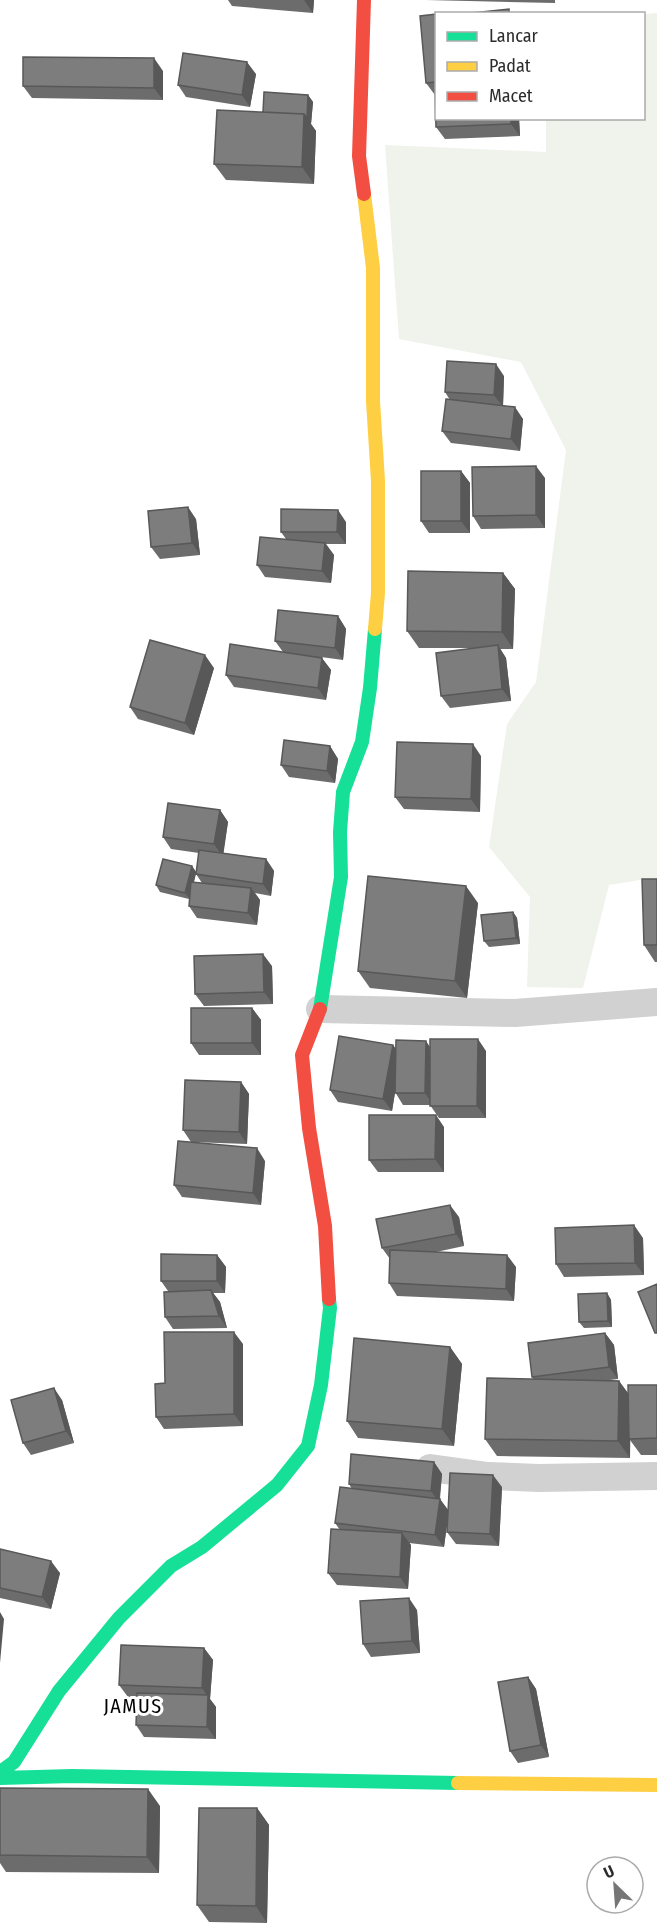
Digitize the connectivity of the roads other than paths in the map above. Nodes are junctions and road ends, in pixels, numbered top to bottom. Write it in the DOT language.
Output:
graph roads {
  1 [pos="364,0"];
  2 [pos="657,1002"];
  3 [pos="320,1009"];
  4 [pos="430,1468"];
  5 [pos="657,1476"];
  6 [pos="0,1772"];
  7 [pos="0,1778"];
  8 [pos="657,1785"];
  1 -- 3 [label="street"];
  2 -- 3 [label="street"];
  3 -- 6 [label="street"];
  4 -- 5 [label="street"];
  7 -- 8 [label="street"];
}
